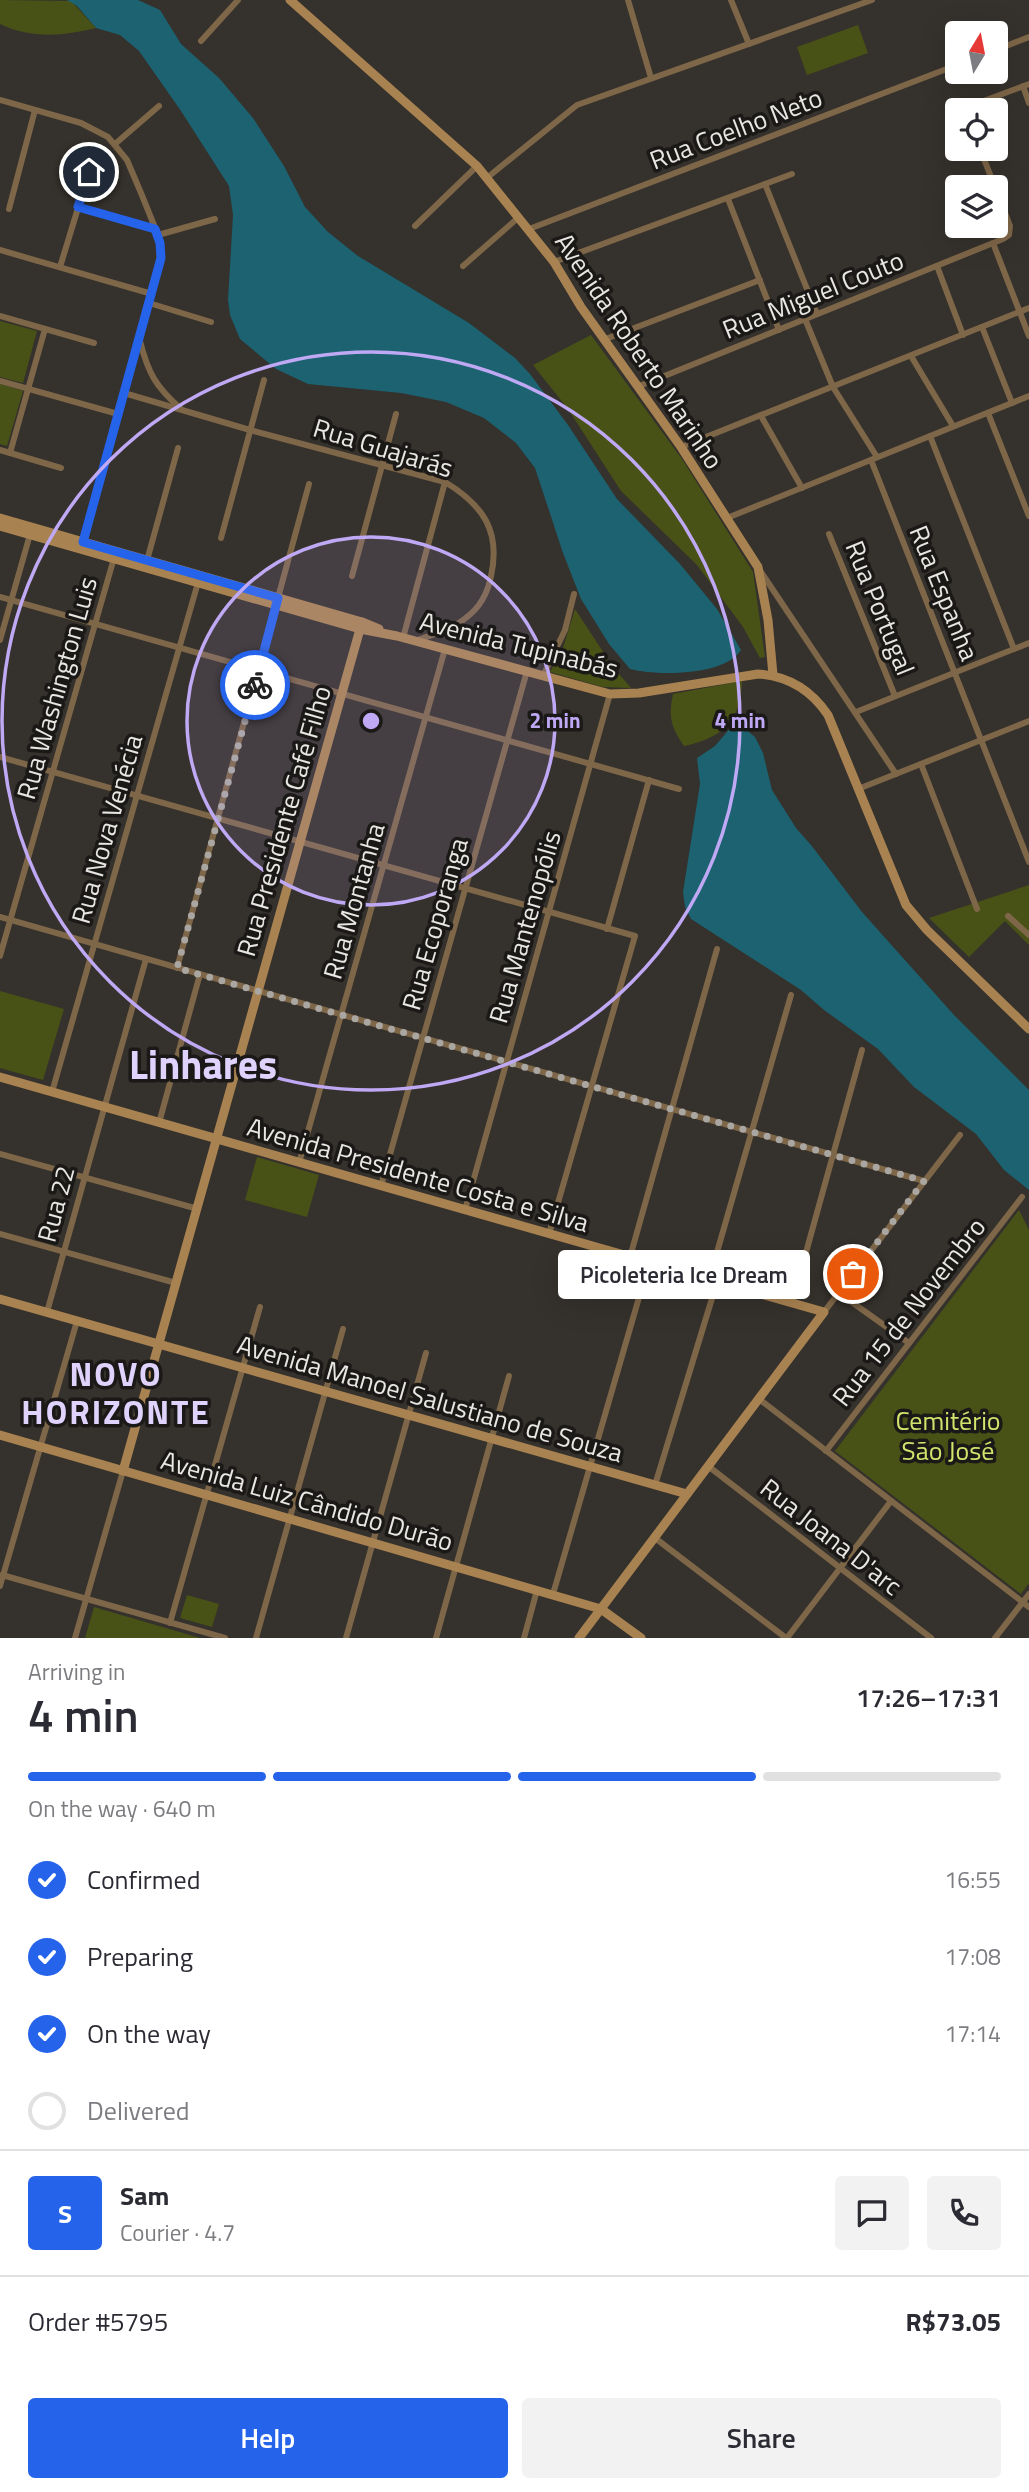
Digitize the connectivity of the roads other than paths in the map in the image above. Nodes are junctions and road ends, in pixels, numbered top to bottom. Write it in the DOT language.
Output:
graph roads {
  1 [pos="237,0"];
  2 [pos="290,0"];
  3 [pos="628,0"];
  4 [pos="731,0"];
  5 [pos="872,0"];
  6 [pos="1029,37"];
  7 [pos="201,41"];
  8 [pos="749,44"];
  9 [pos="1008,45"];
  10 [pos="945,70"];
  11 [pos="651,78"];
  12 [pos="1026,85"];
  13 [pos="993,98"];
  14 [pos="0,100"];
  15 [pos="1029,103"];
  16 [pos="159,106"];
  17 [pos="35,110"];
  18 [pos="115,144"];
  19 [pos="477,166"];
  20 [pos="89,172"];
  21 [pos="792,174"];
  22 [pos="488,177"];
  23 [pos="765,184"];
  24 [pos="728,199"];
  25 [pos="78,207"];
  26 [pos="9,209"];
  27 [pos="519,217"];
  28 [pos="215,219"];
  29 [pos="415,226"];
  30 [pos="529,229"];
  31 [pos="156,232"];
  32 [pos="1004,238"];
  33 [pos="993,243"];
  34 [pos="0,250"];
  35 [pos="554,262"];
  36 [pos="463,266"];
  37 [pos="937,266"];
  38 [pos="60,267"];
  39 [pos="760,280"];
  40 [pos="152,294"];
  41 [pos="149,303"];
  42 [pos="1029,308"];
  43 [pos="1020,312"];
  44 [pos="817,314"];
  45 [pos="0,316"];
  46 [pos="805,319"];
  47 [pos="211,322"];
  48 [pos="982,327"];
  49 [pos="45,329"];
  50 [pos="779,330"];
  51 [pos="963,335"];
  52 [pos="1029,336"];
  53 [pos="139,340"];
  54 [pos="603,341"];
  55 [pos="94,343"];
  56 [pos="911,356"];
  57 [pos="264,380"];
  58 [pos="0,382"];
  59 [pos="637,387"];
  60 [pos="833,387"];
  61 [pos="29,390"];
  62 [pos="124,393"];
  63 [pos="1029,396"];
  64 [pos="1012,402"];
  65 [pos="181,410"];
  66 [pos="988,412"];
  67 [pos="118,414"];
  68 [pos="396,414"];
  69 [pos="761,416"];
  70 [pos="953,426"];
  71 [pos="250,430"];
  72 [pos="930,436"];
  73 [pos="681,447"];
  74 [pos="178,448"];
  75 [pos="0,450"];
  76 [pos="10,453"];
  77 [pos="874,459"];
  78 [pos="382,465"];
  79 [pos="61,468"];
  80 [pos="445,482"];
  81 [pos="309,484"];
  82 [pos="802,488"];
  83 [pos="1029,516"];
  84 [pos="0,518"];
  85 [pos="727,518"];
  86 [pos="0,526"];
  87 [pos="31,531"];
  88 [pos="829,534"];
  89 [pos="221,538"];
  90 [pos="82,545"];
  91 [pos="115,555"];
  92 [pos="146,564"];
  93 [pos="758,567"];
  94 [pos="352,576"];
  95 [pos="199,579"];
  96 [pos="574,594"];
  97 [pos="0,597"];
  98 [pos="11,600"];
  99 [pos="277,601"];
  100 [pos="95,624"];
  101 [pos="361,625"];
  102 [pos="400,637"];
  103 [pos="0,640"];
  104 [pos="416,641"];
  105 [pos="1029,643"];
  106 [pos="180,648"];
  107 [pos="445,649"];
  108 [pos="1014,649"];
  109 [pos="259,670"];
  110 [pos="527,671"];
  111 [pos="955,673"];
  112 [pos="773,675"];
  113 [pos="543,676"];
  114 [pos="342,694"];
  115 [pos="610,694"];
  116 [pos="895,696"];
  117 [pos="856,712"];
  118 [pos="426,718"];
  119 [pos="1029,721"];
  120 [pos="507,740"];
  121 [pos="981,740"];
  122 [pos="0,757"];
  123 [pos="591,764"];
  124 [pos="921,764"];
  125 [pos="53,772"];
  126 [pos="896,774"];
  127 [pos="649,780"];
  128 [pos="680,789"];
  129 [pos="858,789"];
  130 [pos="137,796"];
  131 [pos="218,819"];
  132 [pos="300,842"];
  133 [pos="1029,862"];
  134 [pos="384,866"];
  135 [pos="465,889"];
  136 [pos="977,909"];
  137 [pos="549,912"];
  138 [pos="1008,916"];
  139 [pos="0,917"];
  140 [pos="10,920"];
  141 [pos="607,929"];
  142 [pos="1029,935"];
  143 [pos="94,944"];
  144 [pos="717,949"];
  145 [pos="0,956"];
  146 [pos="146,959"];
  147 [pos="177,968"];
  148 [pos="200,974"];
  149 [pos="258,991"];
  150 [pos="791,995"];
  151 [pos="341,1015"];
  152 [pos="1029,1029"];
  153 [pos="423,1038"];
  154 [pos="862,1050"];
  155 [pos="507,1062"];
  156 [pos="0,1077"];
  157 [pos="592,1086"];
  158 [pos="52,1092"];
  159 [pos="103,1107"];
  160 [pos="672,1109"];
  161 [pos="159,1123"];
  162 [pos="752,1132"];
  163 [pos="960,1135"];
  164 [pos="217,1140"];
  165 [pos="0,1154"];
  166 [pos="833,1155"];
  167 [pos="299,1163"];
  168 [pos="84,1177"];
  169 [pos="924,1181"];
  170 [pos="382,1186"];
  171 [pos="1022,1197"];
  172 [pos="198,1209"];
  173 [pos="465,1210"];
  174 [pos="0,1234"];
  175 [pos="550,1234"];
  176 [pos="63,1252"];
  177 [pos="630,1257"];
  178 [pos="649,1263"];
  179 [pos="713,1281"];
  180 [pos="176,1283"];
  181 [pos="839,1293"];
  182 [pos="0,1299"];
  183 [pos="792,1303"];
  184 [pos="260,1307"];
  185 [pos="47,1312"];
  186 [pos="824,1312"];
  187 [pos="77,1321"];
  188 [pos="343,1329"];
  189 [pos="909,1343"];
  190 [pos="159,1344"];
  191 [pos="426,1353"];
  192 [pos="243,1368"];
  193 [pos="509,1376"];
  194 [pos="325,1391"];
  195 [pos="759,1399"];
  196 [pos="408,1415"];
  197 [pos="0,1436"];
  198 [pos="491,1439"];
  199 [pos="40,1447"];
  200 [pos="826,1451"];
  201 [pos="708,1466"];
  202 [pos="590,1467"];
  203 [pos="123,1471"];
  204 [pos="655,1485"];
  205 [pos="206,1494"];
  206 [pos="687,1494"];
  207 [pos="891,1501"];
  208 [pos="289,1518"];
  209 [pos="655,1538"];
  210 [pos="373,1542"];
  211 [pos="457,1566"];
  212 [pos="840,1568"];
  213 [pos="2,1575"];
  214 [pos="0,1586"];
  215 [pos="537,1590"];
  216 [pos="553,1594"];
  217 [pos="1029,1594"];
  218 [pos="86,1599"];
  219 [pos="570,1600"];
  220 [pos="1026,1605"];
  221 [pos="601,1609"];
  222 [pos="170,1623"];
  223 [pos="581,1636"];
  224 [pos="75,1638"];
  225 [pos="225,1638"];
  226 [pos="256,1638"];
  227 [pos="346,1638"];
  228 [pos="436,1638"];
  229 [pos="524,1638"];
  230 [pos="641,1638"];
  231 [pos="787,1638"];
  232 [pos="930,1638"];
  233 [pos="995,1638"];
  1 -- 7 [label="street"];
  2 -- 19 [label="main road, Avenida Roberto Marinho"];
  3 -- 11 [label="street"];
  4 -- 8 [label="street"];
  5 -- 8 [label="street"];
  6 -- 9 [label="street"];
  8 -- 11 [label="street"];
  10 -- 30 [label="street, Rua Coelho Neto"];
  11 -- 22 [label="street"];
  12 -- 13 [label="street"];
  12 -- 15 [label="street"];
  14 -- 17 [label="street"];
  16 -- 18 [label="street"];
  17 -- 18 [label="street"];
  17 -- 26 [label="street"];
  18 -- 31 [label="street"];
  19 -- 22 [label="main road, Avenida Roberto Marinho"];
  19 -- 29 [label="street"];
  20 -- 25 [label="street"];
  21 -- 23 [label="street"];
  22 -- 27 [label="main road, Avenida Roberto Marinho"];
  23 -- 24 [label="street"];
  23 -- 44 [label="street"];
  24 -- 35 [label="street"];
  24 -- 39 [label="street"];
  25 -- 31 [label="street"];
  25 -- 38 [label="street"];
  27 -- 30 [label="main road, Avenida Roberto Marinho"];
  27 -- 36 [label="street"];
  28 -- 31 [label="street"];
  30 -- 35 [label="main road, Avenida Roberto Marinho"];
  31 -- 40 [label="street"];
  32 -- 33 [label="street, Rua Miguel Couto"];
  33 -- 37 [label="street, Rua Miguel Couto"];
  33 -- 43 [label="street"];
  34 -- 38 [label="street"];
  35 -- 54 [label="main road, Avenida Roberto Marinho"];
  37 -- 44 [label="street, Rua Miguel Couto"];
  37 -- 51 [label="street"];
  38 -- 40 [label="street"];
  39 -- 50 [label="street"];
  39 -- 54 [label="street"];
  40 -- 41 [label="street"];
  41 -- 47 [label="street"];
  41 -- 53 [label="street"];
  42 -- 43 [label="street"];
  43 -- 48 [label="street"];
  43 -- 52 [label="street"];
  44 -- 46 [label="street, Rua Miguel Couto"];
  45 -- 49 [label="street"];
  46 -- 50 [label="street, Rua Miguel Couto"];
  46 -- 60 [label="street, Rua Espanha"];
  48 -- 51 [label="street"];
  48 -- 64 [label="street"];
  49 -- 55 [label="street"];
  49 -- 61 [label="street"];
  50 -- 59 [label="street, Rua Miguel Couto"];
  51 -- 56 [label="street"];
  53 -- 62 [label="street"];
  53 -- 65 [label="street"];
  54 -- 59 [label="main road, Avenida Roberto Marinho"];
  56 -- 60 [label="street"];
  56 -- 70 [label="street"];
  57 -- 71 [label="street"];
  58 -- 61 [label="street"];
  59 -- 73 [label="main road, Avenida Roberto Marinho"];
  60 -- 69 [label="street"];
  60 -- 77 [label="street, Rua Espanha"];
  61 -- 67 [label="street"];
  61 -- 76 [label="street"];
  62 -- 65 [label="street, Rua Guajarás"];
  62 -- 67 [label="street"];
  63 -- 64 [label="street"];
  64 -- 66 [label="street"];
  65 -- 71 [label="street, Rua Guajarás"];
  66 -- 70 [label="street"];
  66 -- 83 [label="street"];
  67 -- 90 [label="street"];
  68 -- 78 [label="street"];
  69 -- 73 [label="street"];
  69 -- 82 [label="street"];
  70 -- 72 [label="street"];
  71 -- 78 [label="street, Rua Guajarás"];
  71 -- 89 [label="street"];
  72 -- 77 [label="street"];
  72 -- 108 [label="street"];
  73 -- 85 [label="main road, Avenida Roberto Marinho"];
  74 -- 92 [label="street"];
  75 -- 76 [label="street"];
  76 -- 79 [label="street"];
  77 -- 82 [label="street"];
  77 -- 111 [label="street, Rua Espanha"];
  78 -- 80 [label="street, Rua Guajarás"];
  78 -- 94 [label="street"];
  80 -- 102 [label="street"];
  80 -- 104 [label="street, Rua Guajarás"];
  81 -- 99 [label="street"];
  82 -- 85 [label="street"];
  84 -- 87 [label="main road, Avenida Tupinabás"];
  85 -- 93 [label="main road, Avenida Roberto Marinho"];
  86 -- 87 [label="main road, Avenida Tupinabás"];
  87 -- 90 [label="main road, Avenida Tupinabás"];
  87 -- 98 [label="street"];
  88 -- 116 [label="street, Rua Portugal"];
  90 -- 91 [label="main road, Avenida Tupinabás"];
  91 -- 92 [label="main road, Avenida Tupinabás"];
  91 -- 100 [label="street, Rua Washington Luis"];
  92 -- 95 [label="main road, Avenida Tupinabás"];
  93 -- 112 [label="main road"];
  93 -- 117 [label="street, Avenida Roberto Marinho"];
  95 -- 99 [label="main road, Avenida Tupinabás"];
  95 -- 106 [label="street, Rua Nova Venécia"];
  96 -- 113 [label="street"];
  97 -- 98 [label="street"];
  98 -- 100 [label="street"];
  98 -- 103 [label="street"];
  99 -- 101 [label="main road, Avenida Tupinabás"];
  99 -- 109 [label="street"];
  100 -- 106 [label="street"];
  100 -- 125 [label="street, Rua Washington Luis"];
  101 -- 102 [label="main road, Avenida Tupinabás"];
  101 -- 114 [label="main road, Rua Presidente Café Filho"];
  102 -- 104 [label="main road, Avenida Tupinabás"];
  104 -- 107 [label="main road, Avenida Tupinabás"];
  105 -- 108 [label="street"];
  106 -- 109 [label="street"];
  106 -- 130 [label="street, Rua Nova Venécia"];
  107 -- 110 [label="main road, Avenida Tupinabás"];
  107 -- 118 [label="street, Rua Montanha"];
  108 -- 111 [label="street"];
  109 -- 114 [label="street"];
  109 -- 131 [label="street"];
  110 -- 113 [label="main road, Avenida Tupinabás"];
  110 -- 120 [label="street, Rua Ecoporanga"];
  111 -- 116 [label="street"];
  111 -- 121 [label="street, Rua Espanha"];
  112 -- 115 [label="main road, Avenida Tupinabás"];
  112 -- 129 [label="main road, Avenida Tupinabás"];
  113 -- 115 [label="main road, Avenida Tupinabás"];
  114 -- 118 [label="street"];
  114 -- 132 [label="main road, Rua Presidente Café Filho"];
  115 -- 123 [label="street, Rua Mantenopólis"];
  116 -- 117 [label="street"];
  117 -- 126 [label="street, Avenida Roberto Marinho"];
  118 -- 120 [label="street"];
  118 -- 134 [label="street, Rua Montanha"];
  119 -- 121 [label="street"];
  120 -- 123 [label="street"];
  120 -- 135 [label="street, Rua Ecoporanga"];
  121 -- 124 [label="street"];
  121 -- 133 [label="street, Rua Espanha"];
  122 -- 125 [label="street"];
  123 -- 127 [label="street"];
  123 -- 137 [label="street, Rua Mantenopólis"];
  124 -- 126 [label="street"];
  124 -- 136 [label="street"];
  125 -- 130 [label="street"];
  125 -- 140 [label="street, Rua Washington Luis"];
  126 -- 129 [label="street"];
  127 -- 128 [label="street"];
  127 -- 141 [label="street"];
  129 -- 152 [label="main road, Avenida Tupinabás"];
  130 -- 131 [label="street"];
  130 -- 143 [label="street, Rua Nova Venécia"];
  131 -- 132 [label="street"];
  131 -- 147 [label="street"];
  132 -- 134 [label="street"];
  132 -- 149 [label="main road, Rua Presidente Café Filho"];
  134 -- 135 [label="street"];
  134 -- 151 [label="street, Rua Montanha"];
  135 -- 137 [label="street"];
  135 -- 153 [label="street, Rua Ecoporanga"];
  137 -- 141 [label="street"];
  137 -- 155 [label="street, Rua Mantenopólis"];
  138 -- 142 [label="street"];
  139 -- 140 [label="street"];
  140 -- 143 [label="street"];
  140 -- 145 [label="street, Rua Washington Luis"];
  141 -- 157 [label="street"];
  143 -- 146 [label="street"];
  143 -- 158 [label="street, Rua Nova Venécia"];
  144 -- 160 [label="street"];
  146 -- 147 [label="street"];
  146 -- 159 [label="street"];
  147 -- 148 [label="street"];
  148 -- 149 [label="street"];
  148 -- 161 [label="street"];
  149 -- 151 [label="street"];
  149 -- 164 [label="main road, Rua Presidente Café Filho"];
  150 -- 162 [label="street"];
  151 -- 153 [label="street"];
  151 -- 167 [label="street, Rua Montanha"];
  153 -- 155 [label="street"];
  153 -- 170 [label="street, Rua Ecoporanga"];
  154 -- 166 [label="street"];
  155 -- 157 [label="street"];
  155 -- 173 [label="street, Rua Mantenopólis"];
  156 -- 158 [label="main road, Avenida Presidente Costa e Silva"];
  157 -- 160 [label="street"];
  157 -- 175 [label="street"];
  158 -- 159 [label="main road, Avenida Presidente Costa e Silva"];
  159 -- 161 [label="main road, Avenida Presidente Costa e Silva"];
  159 -- 168 [label="street, Rua 22"];
  160 -- 162 [label="street"];
  160 -- 177 [label="street"];
  161 -- 164 [label="main road, Avenida Presidente Costa e Silva"];
  162 -- 166 [label="street"];
  162 -- 179 [label="street"];
  163 -- 169 [label="street"];
  164 -- 167 [label="main road, Avenida Presidente Costa e Silva"];
  164 -- 172 [label="main road, Rua Presidente Café Filho"];
  165 -- 168 [label="street"];
  166 -- 169 [label="street"];
  166 -- 183 [label="street"];
  167 -- 170 [label="main road, Avenida Presidente Costa e Silva"];
  168 -- 172 [label="street"];
  168 -- 176 [label="street, Rua 22"];
  169 -- 181 [label="street"];
  170 -- 173 [label="main road, Avenida Presidente Costa e Silva"];
  171 -- 189 [label="street, Rua 15 de Novembro"];
  172 -- 180 [label="main road, Rua Presidente Café Filho"];
  173 -- 175 [label="main road, Avenida Presidente Costa e Silva"];
  174 -- 176 [label="street"];
  175 -- 177 [label="main road, Avenida Presidente Costa e Silva"];
  176 -- 180 [label="street"];
  176 -- 185 [label="street, Rua 22"];
  177 -- 178 [label="main road, Avenida Presidente Costa e Silva"];
  178 -- 179 [label="main road, Avenida Presidente Costa e Silva"];
  178 -- 202 [label="street"];
  179 -- 183 [label="main road, Avenida Presidente Costa e Silva"];
  179 -- 204 [label="street"];
  180 -- 190 [label="main road, Rua Presidente Café Filho"];
  181 -- 186 [label="street"];
  181 -- 189 [label="street"];
  182 -- 185 [label="main road, Avenida Manoel Salustiano de Souza"];
  183 -- 186 [label="main road, Avenida Presidente Costa e Silva"];
  184 -- 192 [label="street"];
  185 -- 187 [label="main road, Avenida Manoel Salustiano de Souza"];
  186 -- 195 [label="main road"];
  187 -- 190 [label="main road, Avenida Manoel Salustiano de Souza"];
  187 -- 199 [label="street"];
  188 -- 194 [label="street"];
  189 -- 200 [label="street, Rua 15 de Novembro"];
  190 -- 192 [label="main road, Avenida Manoel Salustiano de Souza"];
  190 -- 203 [label="main road, Rua Presidente Café Filho"];
  191 -- 196 [label="street"];
  192 -- 194 [label="main road, Avenida Manoel Salustiano de Souza"];
  192 -- 205 [label="street"];
  193 -- 198 [label="street"];
  194 -- 196 [label="main road, Avenida Manoel Salustiano de Souza"];
  194 -- 208 [label="street"];
  195 -- 200 [label="street"];
  195 -- 201 [label="main road"];
  196 -- 198 [label="main road, Avenida Manoel Salustiano de Souza"];
  196 -- 210 [label="street"];
  197 -- 199 [label="main road, Avenida Luiz Cândido Durão"];
  198 -- 202 [label="main road, Avenida Manoel Salustiano de Souza"];
  198 -- 211 [label="street"];
  199 -- 203 [label="main road, Avenida Luiz Cândido Durão"];
  199 -- 213 [label="street"];
  200 -- 207 [label="street"];
  201 -- 206 [label="main road"];
  201 -- 212 [label="street, Rua Joana D'arc"];
  202 -- 204 [label="main road, Avenida Manoel Salustiano de Souza"];
  202 -- 216 [label="street"];
  203 -- 205 [label="main road, Avenida Luiz Cândido Durão"];
  203 -- 218 [label="street, Rua Presidente Café Filho"];
  204 -- 206 [label="main road, Avenida Manoel Salustiano de Souza"];
  205 -- 208 [label="main road, Avenida Luiz Cândido Durão"];
  205 -- 222 [label="street"];
  206 -- 209 [label="main road"];
  207 -- 212 [label="street"];
  207 -- 220 [label="street"];
  208 -- 210 [label="main road, Avenida Luiz Cândido Durão"];
  208 -- 226 [label="street"];
  209 -- 221 [label="main road"];
  209 -- 231 [label="street"];
  210 -- 211 [label="main road, Avenida Luiz Cândido Durão"];
  210 -- 227 [label="street"];
  211 -- 215 [label="main road, Avenida Luiz Cândido Durão"];
  211 -- 228 [label="street"];
  212 -- 231 [label="street"];
  212 -- 232 [label="street, Rua Joana D'arc"];
  213 -- 214 [label="street"];
  213 -- 218 [label="street"];
  215 -- 216 [label="main road, Avenida Luiz Cândido Durão"];
  215 -- 229 [label="street"];
  216 -- 219 [label="main road, Avenida Luiz Cândido Durão"];
  217 -- 220 [label="street"];
  218 -- 222 [label="street"];
  218 -- 224 [label="street, Rua Presidente Café Filho"];
  219 -- 221 [label="main road, Avenida Luiz Cândido Durão"];
  219 -- 223 [label="main road"];
  220 -- 233 [label="street"];
  221 -- 223 [label="main road"];
  221 -- 230 [label="main road, Avenida Luiz Cândido Durão"];
  222 -- 225 [label="street"];
}
